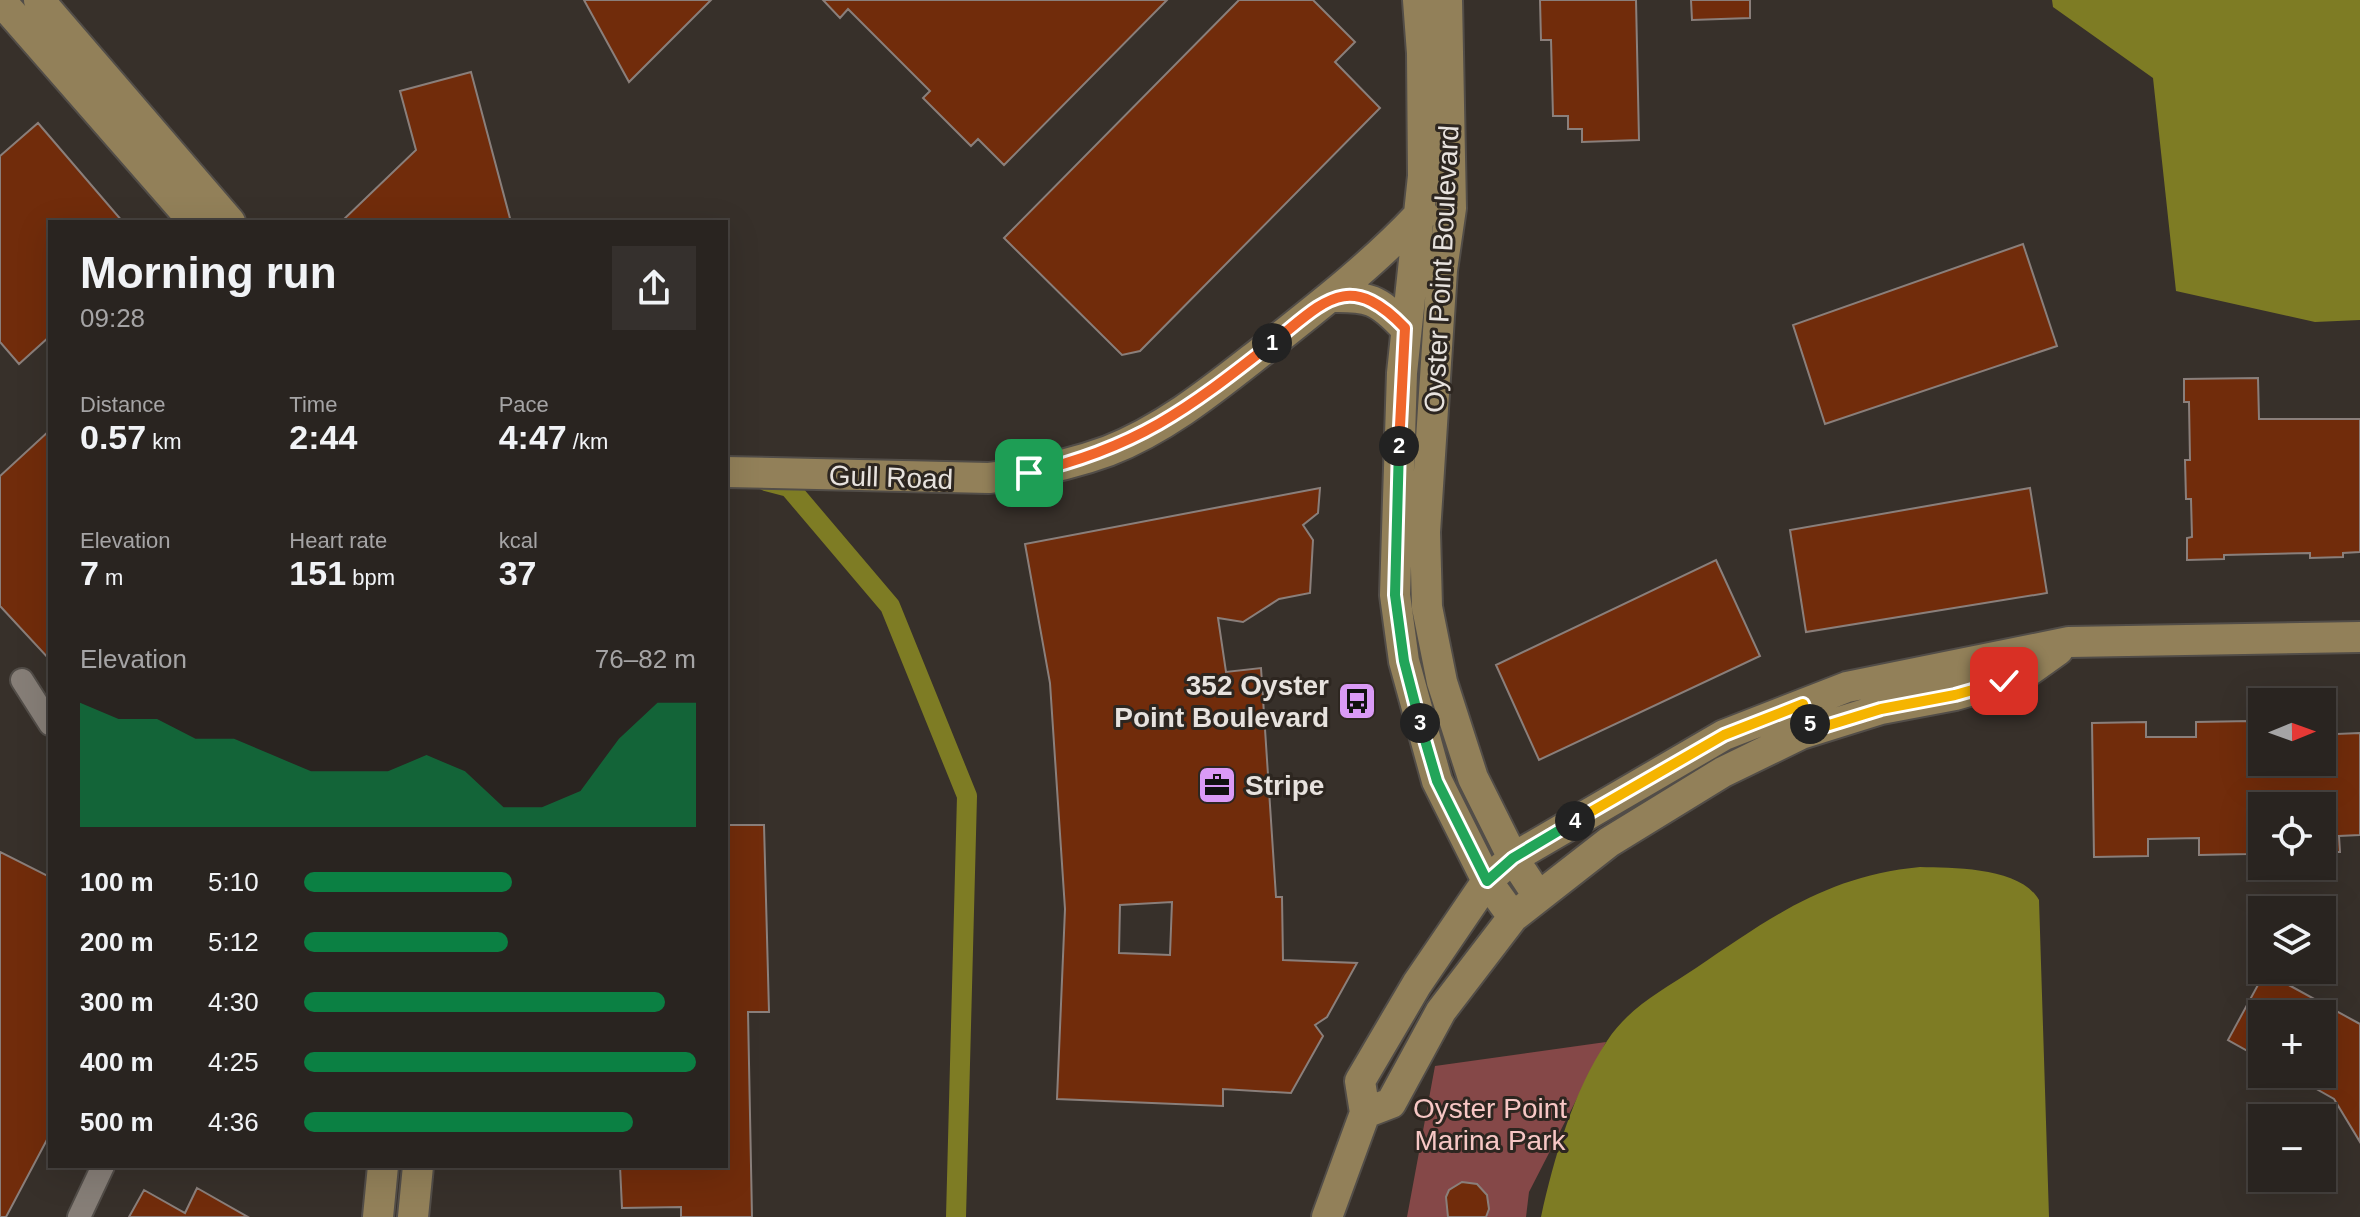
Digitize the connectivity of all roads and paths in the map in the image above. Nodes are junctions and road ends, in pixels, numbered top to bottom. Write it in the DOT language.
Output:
graph roads {
  1 [pos="0,0"];
  2 [pos="39,0"];
  3 [pos="1418,0"];
  4 [pos="1447,0"];
  5 [pos="1451,208"];
  6 [pos="1418,216"];
  7 [pos="192,220"];
  8 [pos="228,220"];
  9 [pos="1330,297"];
  10 [pos="1405,328"];
  11 [pos="728,472"];
  12 [pos="2360,637"];
  13 [pos="22,680"];
  14 [pos="1808,717"];
  15 [pos="48,721"];
  16 [pos="1513,858"];
  17 [pos="1487,881"];
  18 [pos="1538,896"];
  19 [pos="1513,917"];
  20 [pos="1365,1113"];
  21 [pos="102,1168"];
  22 [pos="383,1168"];
  23 [pos="418,1168"];
  24 [pos="79,1217"];
  25 [pos="378,1217"];
  26 [pos="413,1217"];
  27 [pos="1327,1217"];
  1 -- 7 [label="street"];
  2 -- 8 [label="street"];
  3 -- 6 [label="street, Oyster Point Boulevard"];
  4 -- 5 [label="street, Oyster Point Boulevard"];
  5 -- 6 [label="street"];
  5 -- 16 [label="street, Oyster Point Boulevard"];
  6 -- 9 [label="street, Gull Road"];
  6 -- 10 [label="street, Oyster Point Boulevard"];
  9 -- 10 [label="street"];
  9 -- 11 [label="street, Gull Road"];
  10 -- 17 [label="street, Oyster Point Boulevard"];
  12 -- 14 [label="street"];
  13 -- 15 [label="street"];
  14 -- 16 [label="street"];
  14 -- 18 [label="street"];
  16 -- 17 [label="street"];
  16 -- 18 [label="street, Oyster Point Boulevard"];
  17 -- 19 [label="street, Oyster Point Boulevard"];
  17 -- 20 [label="street"];
  18 -- 19 [label="street"];
  19 -- 20 [label="street"];
  20 -- 27 [label="street"];
  21 -- 24 [label="street"];
  22 -- 25 [label="street"];
  23 -- 26 [label="street"];
}
